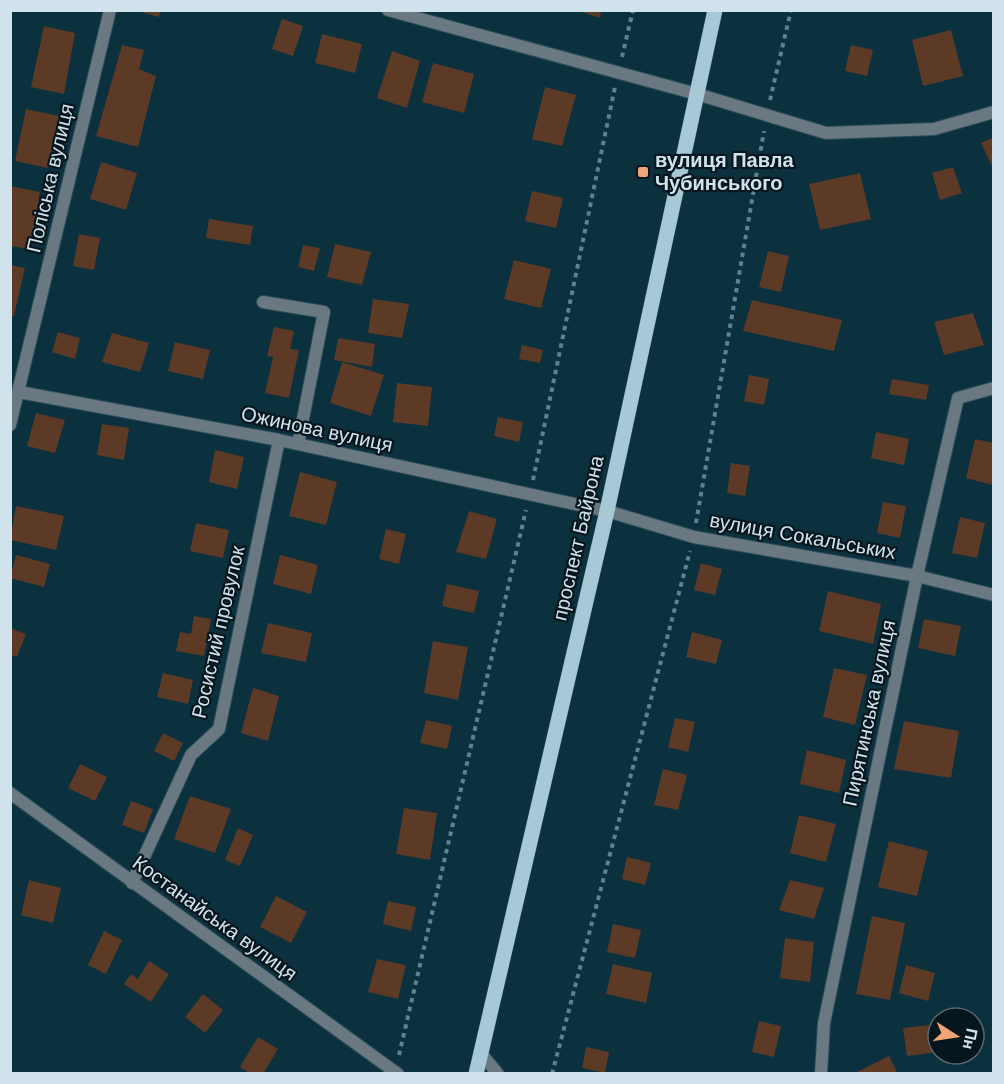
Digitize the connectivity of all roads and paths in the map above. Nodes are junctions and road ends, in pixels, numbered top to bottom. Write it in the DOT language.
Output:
graph roads {
  1 [pos="110,10"];
  2 [pos="388,10"];
  3 [pos="633,10"];
  4 [pos="716,10"];
  5 [pos="618,73"];
  6 [pos="697,94"];
  7 [pos="993,112"];
  8 [pos="263,302"];
  9 [pos="993,388"];
  10 [pos="19,392"];
  11 [pos="10,425"];
  12 [pos="279,440"];
  13 [pos="298,444"];
  14 [pos="530,494"];
  15 [pos="607,511"];
  16 [pos="917,576"];
  17 [pos="993,595"];
  18 [pos="10,793"];
  19 [pos="132,883"];
  20 [pos="480,1052"];
  21 [pos="397,1073"];
  22 [pos="476,1074"];
  23 [pos="498,1074"];
  24 [pos="821,1074"];
  1 -- 10 [label="street, Поліська вулиця"];
  2 -- 5 [label="street"];
  3 -- 5 [label="path"];
  4 -- 6 [label="main road, проспект Байрона"];
  5 -- 6 [label="street"];
  5 -- 14 [label="path"];
  6 -- 7 [label="street"];
  6 -- 15 [label="main road, проспект Байрона"];
  8 -- 13 [label="street"];
  9 -- 16 [label="street, Пирятинська вулиця"];
  10 -- 11 [label="street, Поліська вулиця"];
  10 -- 12 [label="street, Ожинова вулиця"];
  12 -- 13 [label="street, Ожинова вулиця"];
  12 -- 19 [label="street, Росистий провулок"];
  13 -- 14 [label="street, Ожинова вулиця"];
  14 -- 15 [label="street, Ожинова вулиця"];
  14 -- 21 [label="path"];
  15 -- 16 [label="street, вулиця Сокальських"];
  15 -- 20 [label="main road, проспект Байрона"];
  16 -- 17 [label="street, вулиця Сокальських"];
  16 -- 24 [label="street, Пирятинська вулиця"];
  18 -- 19 [label="street, Костанайська вулиця"];
  19 -- 21 [label="street, Костанайська вулиця"];
  20 -- 22 [label="main road, проспект Байрона"];
  20 -- 23 [label="street"];
}
